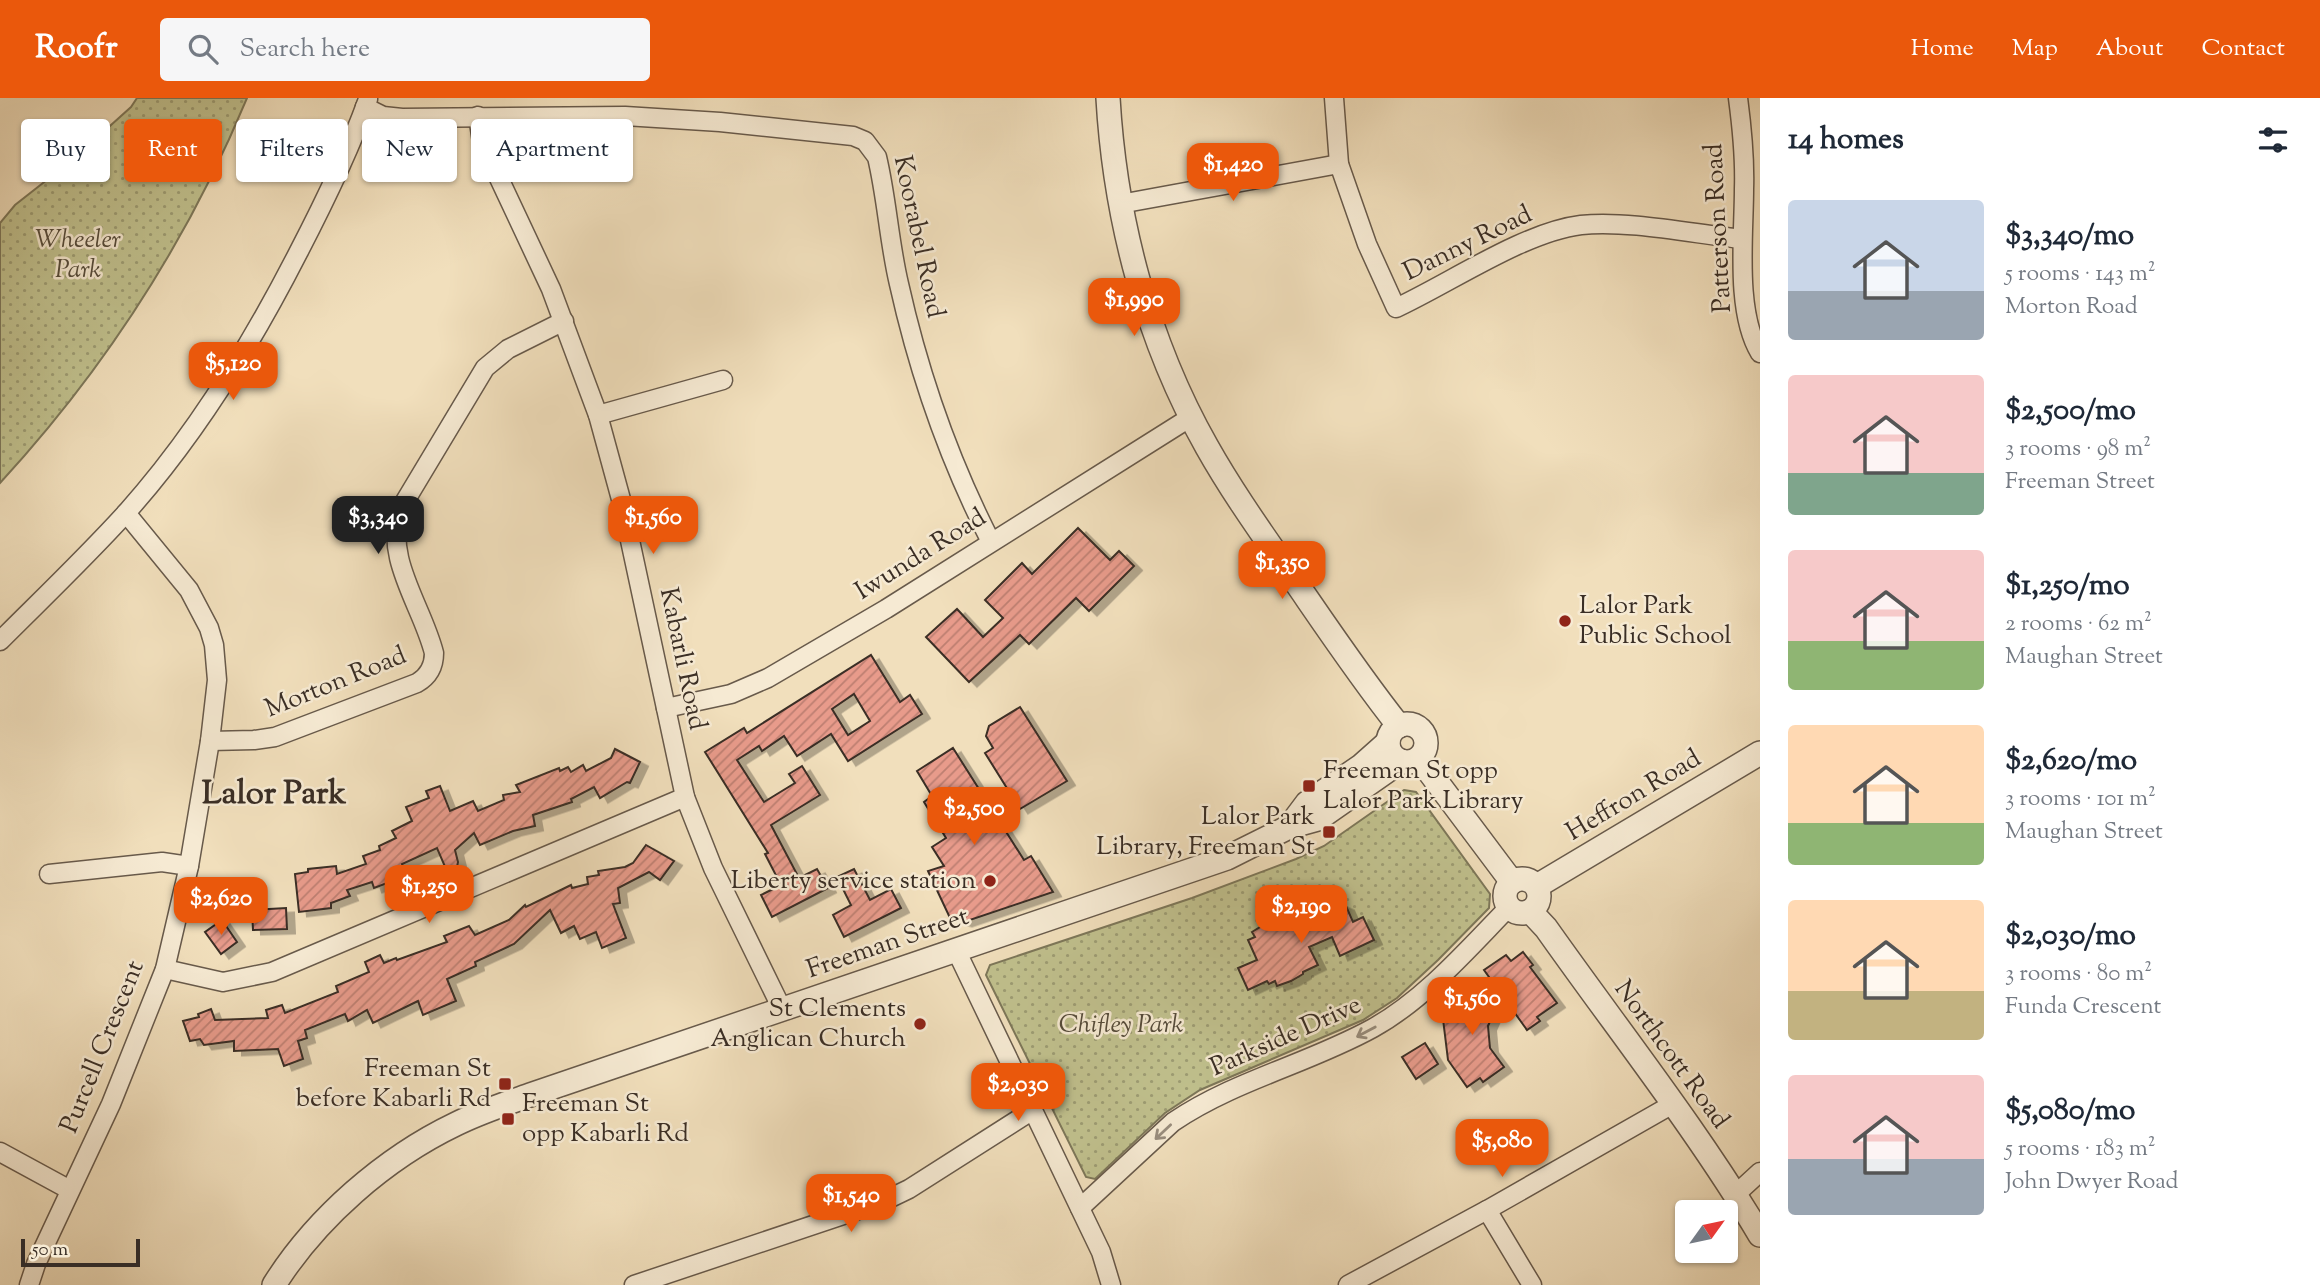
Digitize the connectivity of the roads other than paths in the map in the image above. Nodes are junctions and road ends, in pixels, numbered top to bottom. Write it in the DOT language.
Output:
graph roads {
  1 [pos="1108,98"];
  2 [pos="1334,98"];
  3 [pos="1738,98"];
  4 [pos="367,103"];
  5 [pos="478,116"];
  6 [pos="1339,164"];
  7 [pos="1120,204"];
  8 [pos="1742,239"];
  9 [pos="564,321"];
  10 [pos="1760,353"];
  11 [pos="723,380"];
  12 [pos="598,415"];
  13 [pos="1191,417"];
  14 [pos="126,513"];
  15 [pos="991,542"];
  16 [pos="0,641"];
  17 [pos="666,708"];
  18 [pos="210,741"];
  19 [pos="1402,747"];
  20 [pos="1760,753"];
  21 [pos="685,797"];
  22 [pos="189,866"];
  23 [pos="49,874"];
  24 [pos="1512,882"];
  25 [pos="1537,886"];
  26 [pos="1520,909"];
  27 [pos="956,950"];
  28 [pos="165,969"];
  29 [pos="782,1009"];
  30 [pos="1673,1104"];
  31 [pos="1033,1110"];
  32 [pos="0,1152"];
  33 [pos="1760,1172"];
  34 [pos="70,1189"];
  35 [pos="1736,1194"];
  36 [pos="1080,1208"];
  37 [pos="1487,1210"];
  38 [pos="1760,1235"];
  39 [pos="29,1285"];
  40 [pos="274,1285"];
  41 [pos="634,1285"];
  42 [pos="1111,1285"];
  43 [pos="1348,1285"];
  44 [pos="1532,1285"];
  1 -- 7 [label="street"];
  2 -- 6 [label="street, Danny Road"];
  3 -- 8 [label="street, Patterson Road"];
  4 -- 5 [label="street, Koorabel Road"];
  4 -- 14 [label="street"];
  5 -- 9 [label="street, Kabarli Road"];
  5 -- 15 [label="street, Koorabel Road"];
  6 -- 7 [label="street"];
  6 -- 8 [label="street, Danny Road"];
  7 -- 13 [label="street"];
  8 -- 10 [label="street, Patterson Road"];
  9 -- 12 [label="street, Kabarli Road"];
  9 -- 18 [label="street, Morton Road"];
  11 -- 12 [label="street"];
  12 -- 17 [label="street, Kabarli Road"];
  13 -- 15 [label="street, Iwunda Road"];
  13 -- 19 [label="street"];
  14 -- 16 [label="street"];
  14 -- 18 [label="street, Purcell Crescent"];
  15 -- 17 [label="street, Iwunda Road"];
  17 -- 21 [label="street, Kabarli Road"];
  18 -- 22 [label="street, Purcell Crescent"];
  19 -- 24 [label="street"];
  19 -- 27 [label="street, Freeman Street"];
  20 -- 25 [label="street, Heffron Road"];
  21 -- 28 [label="street"];
  21 -- 29 [label="street, Kabarli Road"];
  22 -- 23 [label="street"];
  22 -- 28 [label="street, Purcell Crescent"];
  24 -- 25 [label="street"];
  24 -- 26 [label="street"];
  25 -- 26 [label="street"];
  26 -- 30 [label="street, Northcott Road"];
  26 -- 36 [label="street, Parkside Drive, one-way"];
  27 -- 29 [label="street, Freeman Street"];
  27 -- 31 [label="street"];
  28 -- 34 [label="street, Purcell Crescent"];
  29 -- 40 [label="street, Freeman Street"];
  30 -- 35 [label="street, Northcott Road"];
  30 -- 37 [label="street"];
  31 -- 36 [label="street"];
  31 -- 41 [label="street"];
  32 -- 34 [label="street"];
  33 -- 35 [label="street"];
  34 -- 39 [label="street, Purcell Crescent"];
  35 -- 38 [label="street, Northcott Road"];
  36 -- 42 [label="street"];
  37 -- 43 [label="street"];
  37 -- 44 [label="street"];
}
